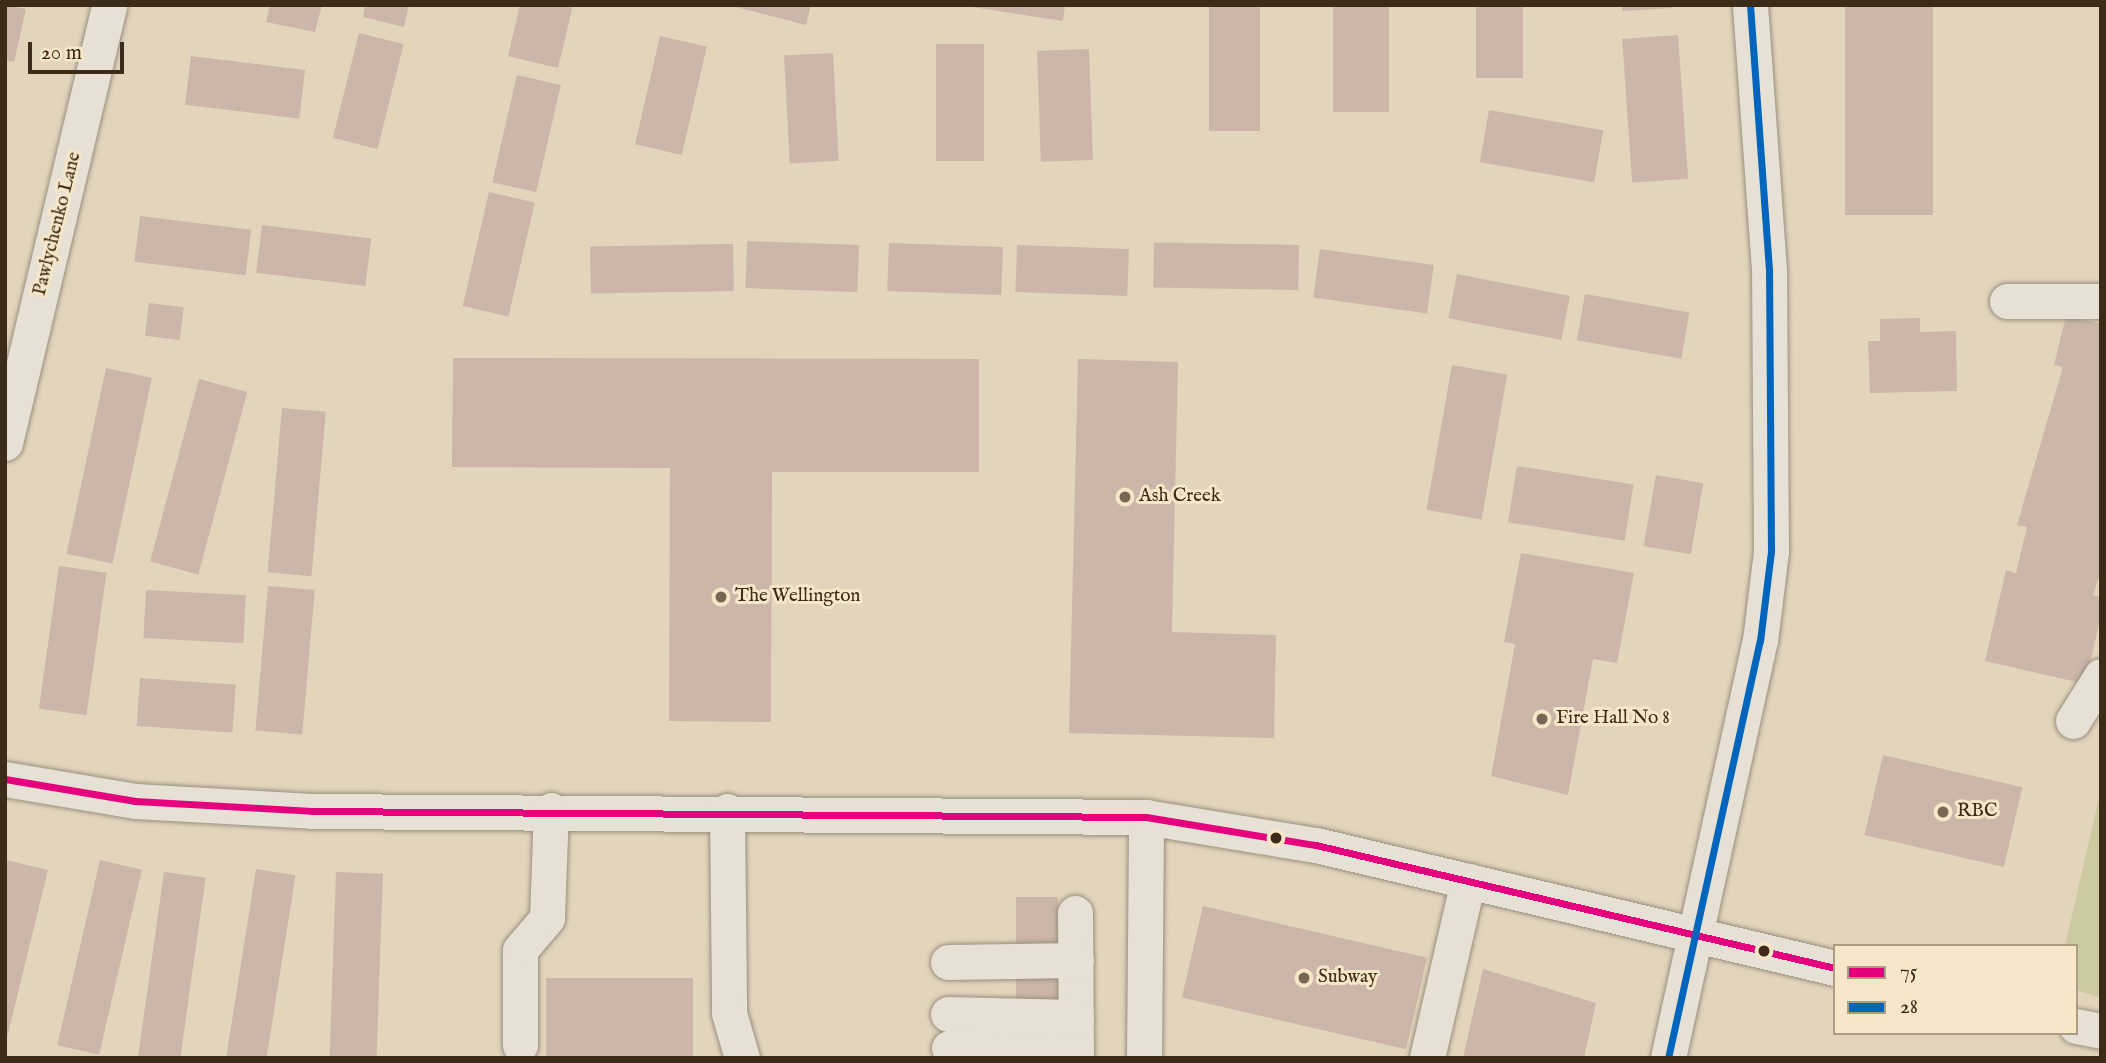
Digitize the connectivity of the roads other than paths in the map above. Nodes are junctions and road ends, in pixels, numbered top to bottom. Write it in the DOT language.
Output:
graph roads {
  1 [pos="109,5"];
  2 [pos="1750,5"];
  3 [pos="2007,301"];
  4 [pos="2101,301"];
  5 [pos="5,443"];
  6 [pos="2101,676"];
  7 [pos="2073,721"];
  8 [pos="5,779"];
  9 [pos="551,810"];
  10 [pos="727,811"];
  11 [pos="1146,817"];
  12 [pos="1468,881"];
  13 [pos="1075,913"];
  14 [pos="1696,935"];
  15 [pos="1833,968"];
  16 [pos="1076,1013"];
  17 [pos="2078,1026"];
  18 [pos="2101,1031"];
  19 [pos="520,1045"];
  20 [pos="742,1058"];
  21 [pos="1144,1058"];
  22 [pos="1427,1058"];
  23 [pos="1668,1058"];
  1 -- 5 [label="street, Pawlychenko Lane"];
  2 -- 14 [label="street"];
  3 -- 4 [label="street"];
  6 -- 7 [label="street"];
  8 -- 9 [label="street"];
  9 -- 10 [label="street"];
  9 -- 19 [label="street"];
  10 -- 11 [label="street"];
  10 -- 20 [label="street"];
  11 -- 12 [label="street"];
  11 -- 21 [label="street"];
  12 -- 14 [label="street"];
  12 -- 22 [label="street"];
  13 -- 16 [label="street"];
  14 -- 15 [label="street"];
  14 -- 23 [label="street"];
  16 -- 16 [label="street"];
  17 -- 18 [label="street"];
}
